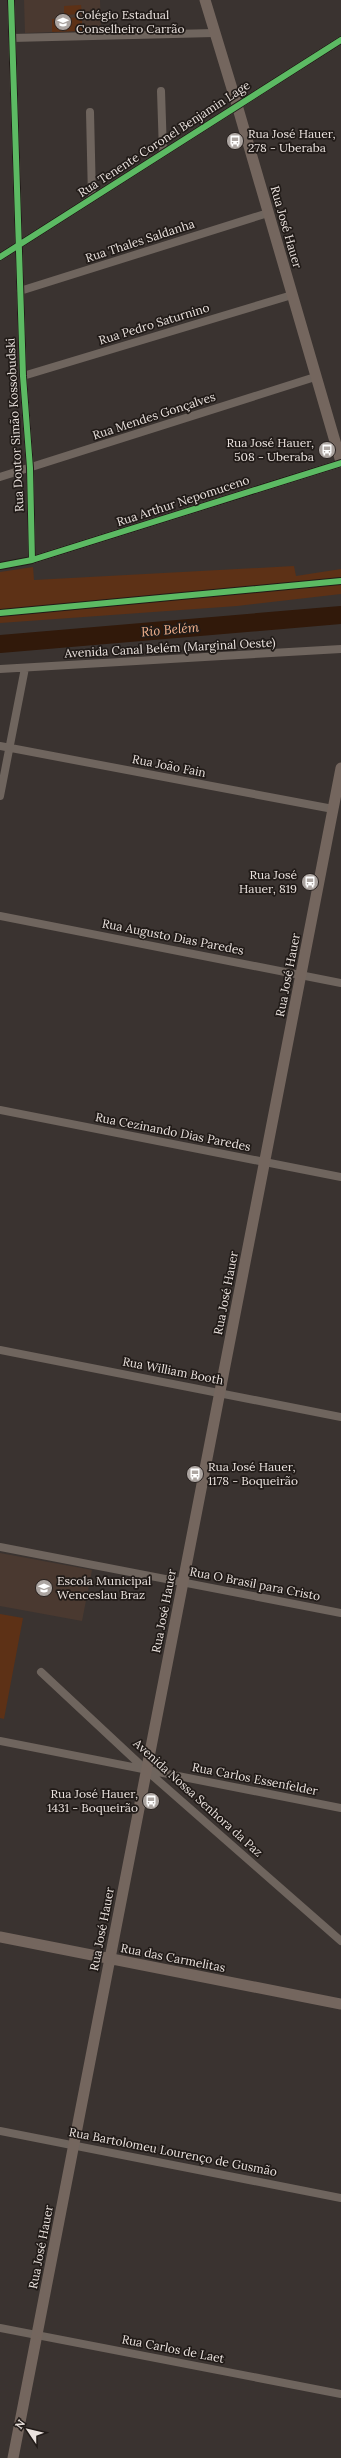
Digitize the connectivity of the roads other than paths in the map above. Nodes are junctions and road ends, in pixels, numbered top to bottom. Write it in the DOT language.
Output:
graph roads {
  1 [pos="11,0"];
  2 [pos="205,0"];
  3 [pos="214,33"];
  4 [pos="12,38"];
  5 [pos="341,40"];
  6 [pos="161,91"];
  7 [pos="237,105"];
  8 [pos="90,112"];
  9 [pos="163,152"];
  10 [pos="92,198"];
  11 [pos="268,213"];
  12 [pos="19,245"];
  13 [pos="0,257"];
  14 [pos="20,291"];
  15 [pos="292,295"];
  16 [pos="23,376"];
  17 [pos="315,377"];
  18 [pos="341,463"];
  19 [pos="30,468"];
  20 [pos="0,477"];
  21 [pos="32,560"];
  22 [pos="341,649"];
  23 [pos="25,668"];
  24 [pos="0,669"];
  25 [pos="0,746"];
  26 [pos="9,748"];
  27 [pos="341,768"];
  28 [pos="0,796"];
  29 [pos="333,808"];
  30 [pos="0,916"];
  31 [pos="301,975"];
  32 [pos="341,983"];
  33 [pos="0,1110"];
  34 [pos="264,1162"];
  35 [pos="341,1178"];
  36 [pos="0,1350"];
  37 [pos="220,1393"];
  38 [pos="341,1417"];
  39 [pos="0,1547"];
  40 [pos="183,1582"];
  41 [pos="341,1613"];
  42 [pos="41,1672"];
  43 [pos="0,1741"];
  44 [pos="146,1770"];
  45 [pos="341,1808"];
  46 [pos="0,1937"];
  47 [pos="341,1941"];
  48 [pos="110,1959"];
  49 [pos="341,2004"];
  50 [pos="0,2131"];
  51 [pos="74,2145"];
  52 [pos="341,2198"];
  53 [pos="0,2328"];
  54 [pos="37,2335"];
  55 [pos="341,2394"];
  56 [pos="13,2458"];
  1 -- 4 [label="street, Rua Doutor Simão Kossobudski"];
  2 -- 3 [label="main road, Rua José Hauer"];
  3 -- 4 [label="street"];
  3 -- 7 [label="main road, Rua José Hauer"];
  4 -- 12 [label="street, Rua Doutor Simão Kossobudski"];
  5 -- 7 [label="street, Rua Tenente Coronel Benjamin Lage"];
  6 -- 9 [label="street"];
  7 -- 9 [label="street, Rua Tenente Coronel Benjamin Lage"];
  7 -- 11 [label="main road, Rua José Hauer"];
  8 -- 10 [label="street"];
  9 -- 10 [label="street, Rua Tenente Coronel Benjamin Lage"];
  10 -- 12 [label="street, Rua Tenente Coronel Benjamin Lage"];
  11 -- 14 [label="street, Rua Thales Saldanha"];
  11 -- 15 [label="main road, Rua José Hauer"];
  12 -- 13 [label="street, Rua Tenente Coronel Benjamin Lage"];
  12 -- 14 [label="street, Rua Doutor Simão Kossobudski"];
  14 -- 16 [label="street, Rua Doutor Simão Kossobudski"];
  15 -- 16 [label="street, Rua Pedro Saturnino"];
  15 -- 17 [label="main road, Rua José Hauer"];
  16 -- 19 [label="street, Rua Doutor Simão Kossobudski"];
  17 -- 18 [label="main road, Rua José Hauer"];
  17 -- 19 [label="street, Rua Mendes Gonçalves"];
  18 -- 21 [label="street, Rua Arthur Nepomuceno"];
  19 -- 20 [label="street, Rua Mendes Gonçalves"];
  19 -- 21 [label="street, Rua Doutor Simão Kossobudski"];
  22 -- 23 [label="street, Avenida Canal Belém (Marginal Oeste)"];
  23 -- 24 [label="street, Avenida Canal Belém (Marginal Oeste)"];
  23 -- 26 [label="street"];
  25 -- 26 [label="street, Rua João Fain"];
  26 -- 28 [label="street"];
  26 -- 29 [label="street, Rua João Fain"];
  27 -- 29 [label="main road, Rua José Hauer"];
  29 -- 31 [label="main road, Rua José Hauer"];
  30 -- 31 [label="street, Rua Augusto Dias Paredes"];
  31 -- 32 [label="street, Rua Augusto Dias Paredes"];
  31 -- 34 [label="main road, Rua José Hauer"];
  33 -- 34 [label="street, Rua Cezinando Dias Paredes"];
  34 -- 35 [label="street, Rua Cezinando Dias Paredes"];
  34 -- 37 [label="main road, Rua José Hauer"];
  36 -- 37 [label="street, Rua William Booth"];
  37 -- 38 [label="street, Rua William Booth"];
  37 -- 40 [label="main road, Rua José Hauer"];
  39 -- 40 [label="street, Rua O Brasil para Cristo"];
  40 -- 41 [label="street, Rua O Brasil para Cristo"];
  40 -- 44 [label="main road, Rua José Hauer"];
  42 -- 44 [label="street, Avenida Nossa Senhora da Paz"];
  43 -- 44 [label="street, Rua Carlos Essenfelder"];
  44 -- 45 [label="street, Rua Carlos Essenfelder"];
  44 -- 47 [label="street, Avenida Nossa Senhora da Paz"];
  44 -- 48 [label="main road, Rua José Hauer"];
  46 -- 48 [label="main road, Rua das Carmelitas"];
  48 -- 49 [label="main road, Rua das Carmelitas"];
  48 -- 51 [label="main road, Rua José Hauer"];
  50 -- 51 [label="street, Rua Bartolomeu Lourenço de Gusmão"];
  51 -- 52 [label="street, Rua Bartolomeu Lourenço de Gusmão"];
  51 -- 54 [label="main road, Rua José Hauer"];
  53 -- 54 [label="street, Rua Carlos de Laet"];
  54 -- 55 [label="street, Rua Carlos de Laet"];
  54 -- 56 [label="main road, Rua José Hauer"];
}
